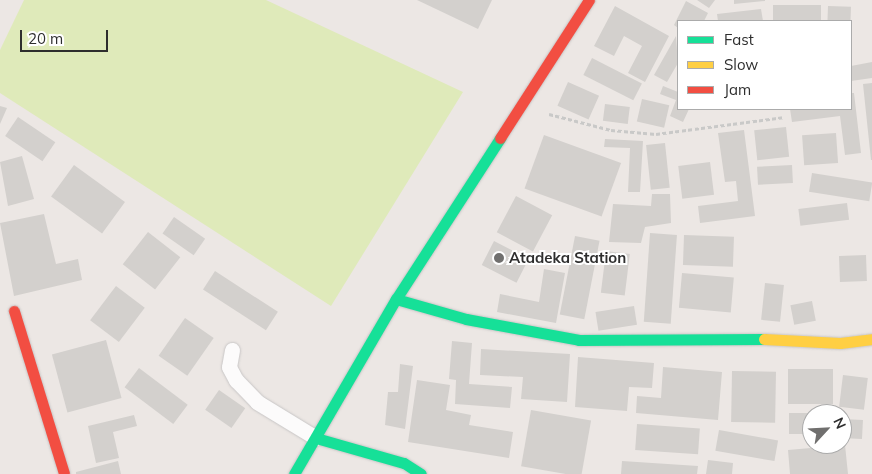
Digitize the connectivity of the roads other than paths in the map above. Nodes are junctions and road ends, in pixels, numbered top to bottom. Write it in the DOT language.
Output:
graph roads {
  1 [pos="589,0"];
  2 [pos="396,299"];
  3 [pos="14,311"];
  4 [pos="872,339"];
  5 [pos="232,350"];
  6 [pos="316,438"];
  7 [pos="64,474"];
  8 [pos="294,474"];
  9 [pos="421,474"];
  1 -- 2 [label="street"];
  2 -- 4 [label="street"];
  2 -- 6 [label="street"];
  3 -- 7 [label="street"];
  5 -- 6 [label="lane"];
  6 -- 8 [label="street"];
  6 -- 9 [label="street"];
}
